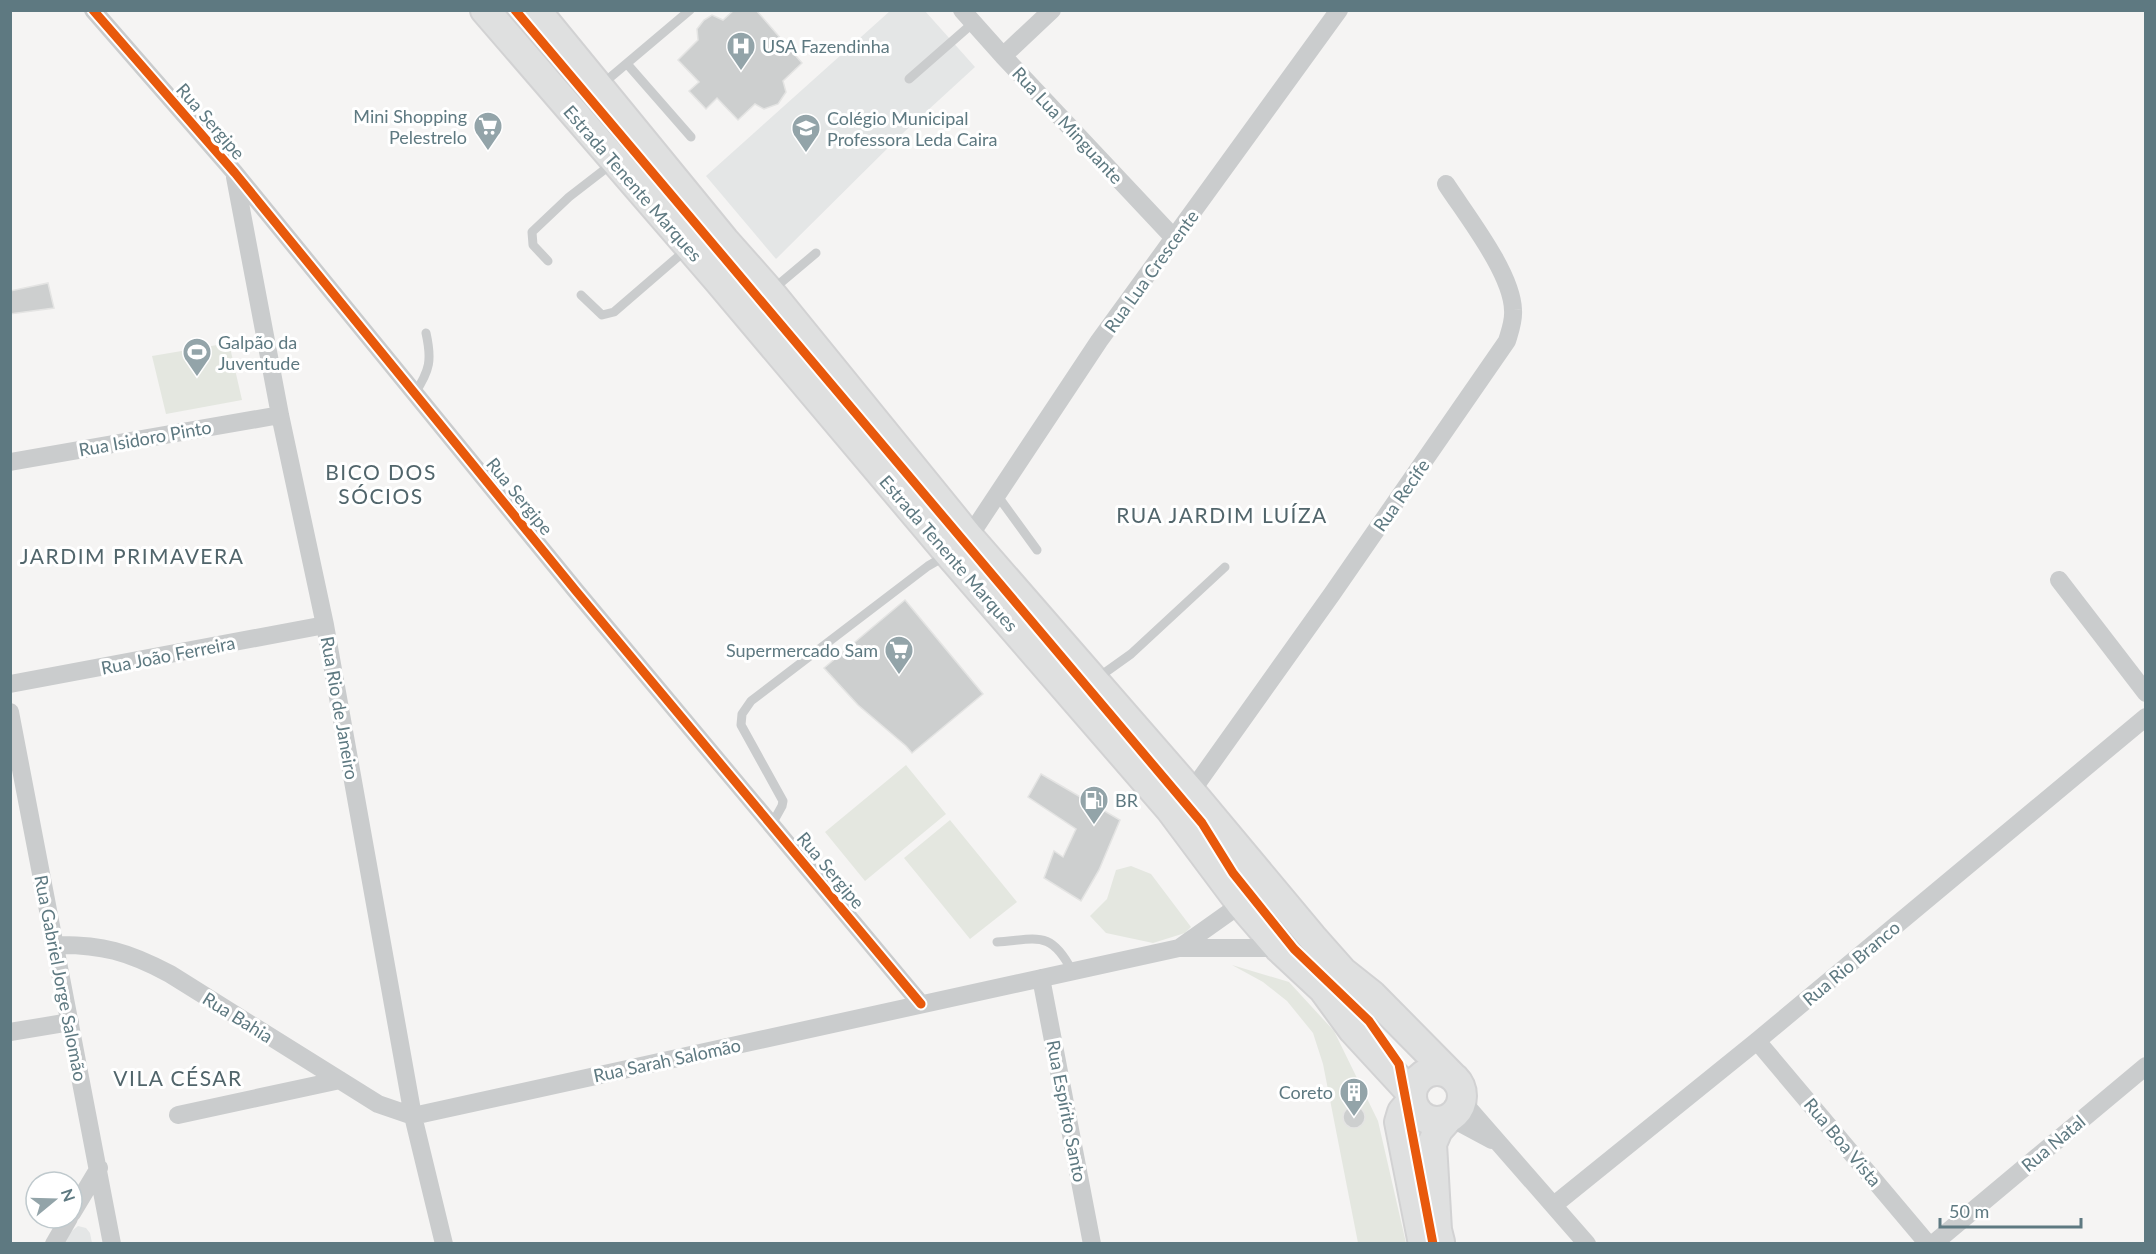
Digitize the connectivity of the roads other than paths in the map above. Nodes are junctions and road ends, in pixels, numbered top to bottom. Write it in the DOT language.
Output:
graph roads {
  1 [pos="93,10"];
  2 [pos="485,10"];
  3 [pos="536,10"];
  4 [pos="690,10"];
  5 [pos="1052,10"];
  6 [pos="1339,10"];
  7 [pos="968,17"];
  8 [pos="1003,56"];
  9 [pos="628,65"];
  10 [pos="909,79"];
  11 [pos="599,87"];
  12 [pos="691,137"];
  13 [pos="615,161"];
  14 [pos="235,173"];
  15 [pos="1446,184"];
  16 [pos="1174,238"];
  17 [pos="689,247"];
  18 [pos="816,253"];
  19 [pos="548,261"];
  20 [pos="770,292"];
  21 [pos="581,295"];
  22 [pos="426,333"];
  23 [pos="414,393"];
  24 [pos="280,415"];
  25 [pos="10,462"];
  26 [pos="997,495"];
  27 [pos="959,545"];
  28 [pos="1037,550"];
  29 [pos="1226,567"];
  30 [pos="2059,580"];
  31 [pos="325,625"];
  32 [pos="1095,680"];
  33 [pos="10,684"];
  34 [pos="2145,693"];
  35 [pos="10,712"];
  36 [pos="2145,717"];
  37 [pos="1191,792"];
  38 [pos="772,824"];
  39 [pos="1241,904"];
  40 [pos="1312,937"];
  41 [pos="997,942"];
  42 [pos="55,945"];
  43 [pos="1179,948"];
  44 [pos="1279,948"];
  45 [pos="1072,971"];
  46 [pos="1041,978"];
  47 [pos="921,1004"];
  48 [pos="70,1022"];
  49 [pos="10,1032"];
  50 [pos="1757,1041"];
  51 [pos="2145,1066"];
  52 [pos="340,1080"];
  53 [pos="1412,1097"];
  54 [pos="1453,1104"];
  55 [pos="178,1115"];
  56 [pos="413,1116"];
  57 [pos="99,1168"];
  58 [pos="84,1193"];
  59 [pos="1554,1205"];
  60 [pos="62,1230"];
  61 [pos="54,1244"];
  62 [pos="112,1244"];
  63 [pos="444,1244"];
  64 [pos="1092,1244"];
  65 [pos="1423,1244"];
  66 [pos="1440,1244"];
  67 [pos="1587,1244"];
  68 [pos="1928,1244"];
  69 [pos="1933,1244"];
  1 -- 14 [label="street, Rua Sergipe"];
  2 -- 13 [label="main road, Estrada Tenente Marques"];
  3 -- 11 [label="main road, Estrada Tenente Marques"];
  4 -- 9 [label="lane"];
  5 -- 8 [label="street"];
  6 -- 16 [label="street, Rua Lua Crescente"];
  7 -- 8 [label="street, Rua Lua Minguante"];
  7 -- 10 [label="lane"];
  8 -- 16 [label="street, Rua Lua Minguante"];
  9 -- 11 [label="lane"];
  9 -- 12 [label="lane"];
  11 -- 20 [label="main road, Estrada Tenente Marques"];
  13 -- 17 [label="main road, Estrada Tenente Marques"];
  13 -- 19 [label="lane"];
  14 -- 23 [label="street, Rua Sergipe"];
  14 -- 24 [label="street, Rua Rio de Janeiro"];
  15 -- 37 [label="street, Rua Recife"];
  16 -- 26 [label="street, Rua Lua Crescente"];
  17 -- 21 [label="lane"];
  17 -- 27 [label="main road, Estrada Tenente Marques"];
  18 -- 20 [label="lane"];
  20 -- 27 [label="main road, Estrada Tenente Marques"];
  22 -- 23 [label="lane"];
  23 -- 38 [label="street, Rua Sergipe"];
  24 -- 25 [label="street, Rua Isidoro Pinto"];
  24 -- 31 [label="street, Rua Rio de Janeiro"];
  26 -- 27 [label="street, Rua Lua Crescente"];
  26 -- 28 [label="lane"];
  27 -- 32 [label="main road, Estrada Tenente Marques"];
  27 -- 38 [label="lane"];
  27 -- 39 [label="main road, Estrada Tenente Marques"];
  29 -- 32 [label="lane"];
  30 -- 34 [label="street"];
  31 -- 33 [label="street, Rua João Ferreira"];
  31 -- 56 [label="street, Rua Rio de Janeiro"];
  32 -- 37 [label="main road, Estrada Tenente Marques"];
  35 -- 42 [label="street, Rua Gabriel Jorge Salomão"];
  36 -- 50 [label="street, Rua Rio Branco"];
  37 -- 40 [label="main road, Estrada Tenente Marques"];
  38 -- 47 [label="street, Rua Sergipe"];
  39 -- 40 [label="main road"];
  39 -- 43 [label="street"];
  39 -- 44 [label="main road, Estrada Tenente Marques"];
  40 -- 54 [label="main road, Estrada Tenente Marques"];
  41 -- 45 [label="lane"];
  42 -- 48 [label="street, Rua Gabriel Jorge Salomão"];
  42 -- 52 [label="street, Rua Bahia"];
  43 -- 44 [label="street"];
  43 -- 45 [label="street"];
  44 -- 53 [label="main road, Estrada Tenente Marques"];
  45 -- 46 [label="street"];
  46 -- 47 [label="street"];
  46 -- 64 [label="street, Rua Espírito Santo"];
  47 -- 56 [label="street, Rua Sarah Salomão"];
  48 -- 49 [label="street"];
  48 -- 57 [label="street, Rua Gabriel Jorge Salomão"];
  50 -- 59 [label="street, Rua Rio Branco"];
  50 -- 68 [label="street, Rua Boa Vista"];
  51 -- 69 [label="street, Rua Natal"];
  52 -- 55 [label="street"];
  52 -- 56 [label="street, Rua Bahia"];
  53 -- 54 [label="main road, Estrada Tenente Marques"];
  53 -- 54 [label="main road"];
  53 -- 65 [label="main road"];
  54 -- 59 [label="street"];
  54 -- 66 [label="main road"];
  56 -- 63 [label="street, Rua Rio de Janeiro"];
  57 -- 58 [label="street"];
  57 -- 62 [label="street, Rua Gabriel Jorge Salomão"];
  59 -- 67 [label="street"];
  60 -- 61 [label="street"];
}
